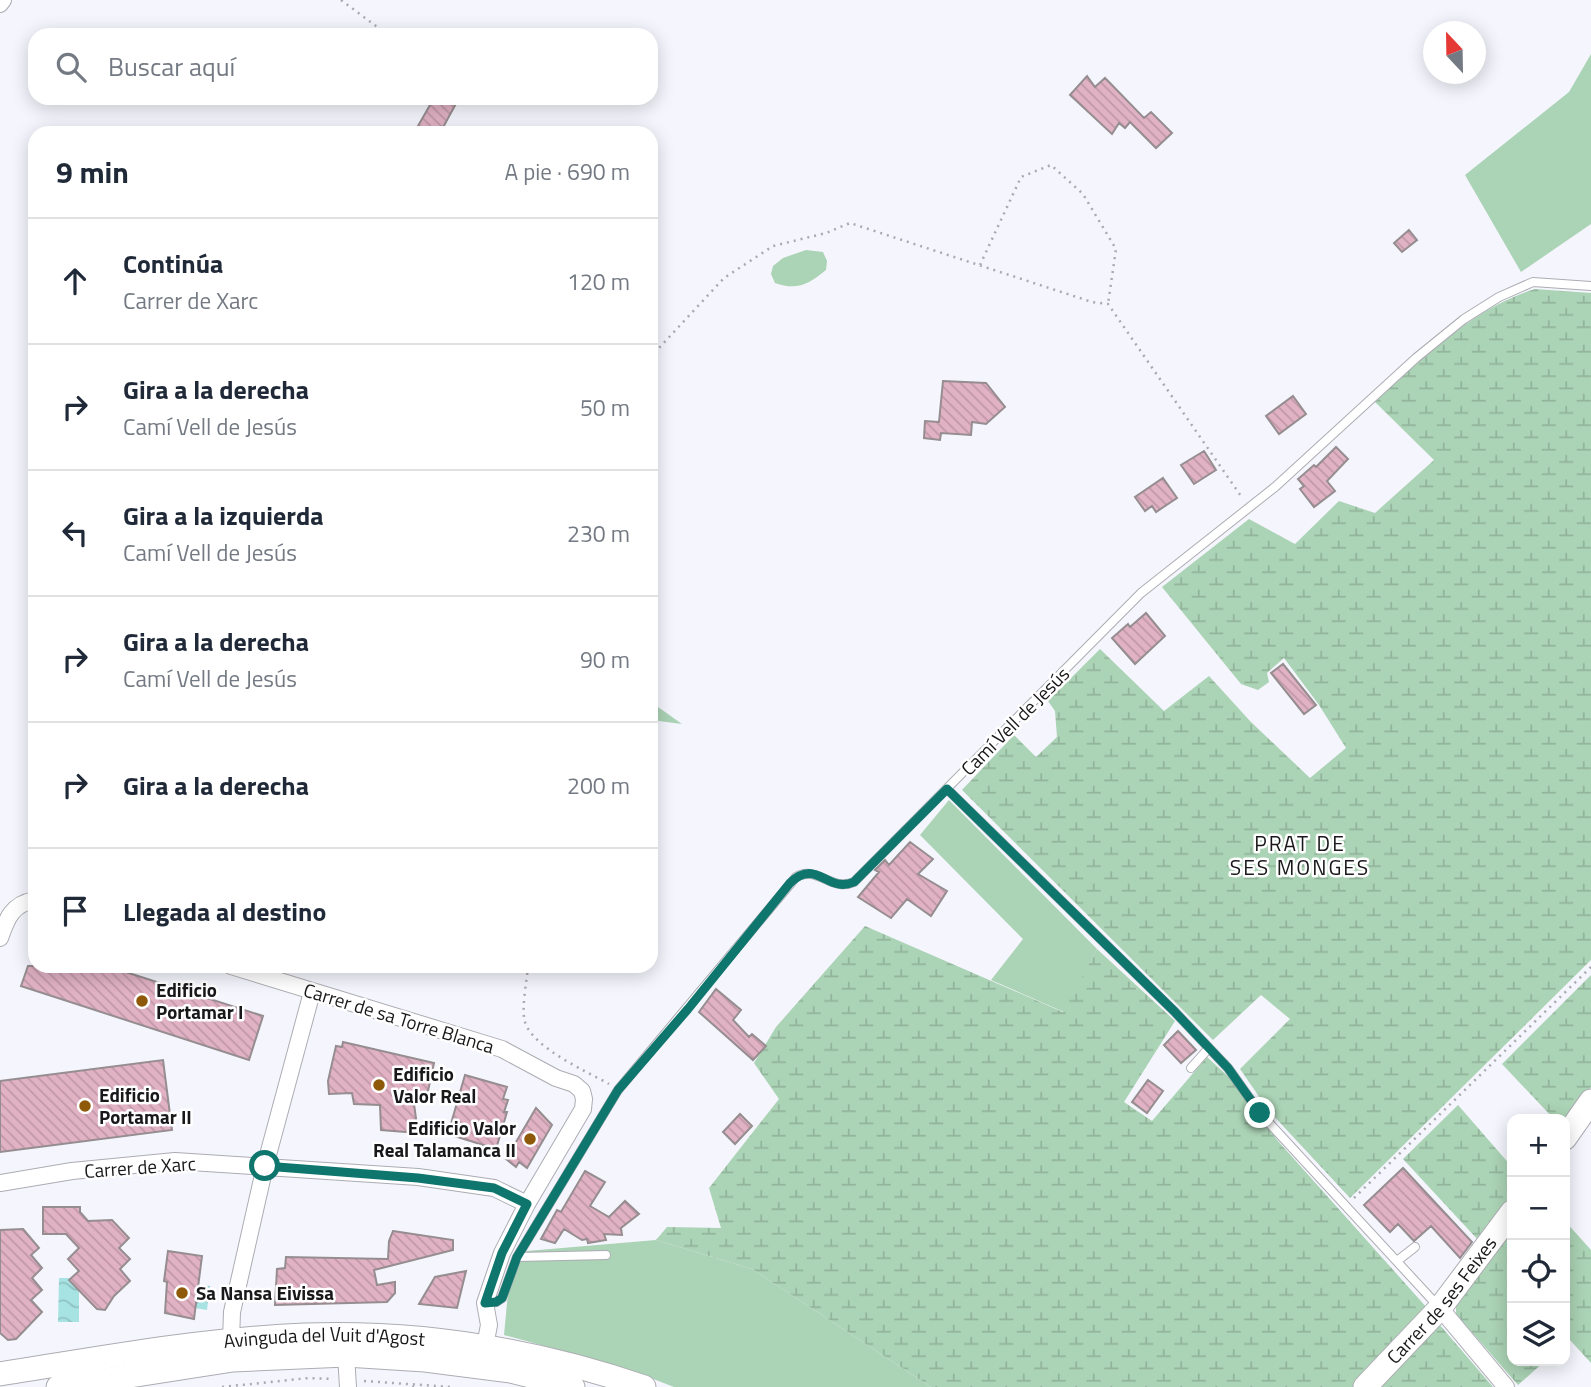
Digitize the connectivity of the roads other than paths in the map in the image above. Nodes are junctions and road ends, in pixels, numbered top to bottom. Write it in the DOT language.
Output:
graph roads {
  1 [pos="1591,286"];
  2 [pos="947,789"];
  3 [pos="28,901"];
  4 [pos="0,939"];
  5 [pos="253,973"];
  6 [pos="313,992"];
  7 [pos="1208,1049"];
  8 [pos="1191,1068"];
  9 [pos="1591,1101"];
  10 [pos="1570,1131"];
  11 [pos="265,1166"];
  12 [pos="0,1183"];
  13 [pos="527,1204"];
  14 [pos="1507,1219"];
  15 [pos="1415,1247"];
  16 [pos="606,1255"];
  17 [pos="517,1257"];
  18 [pos="1397,1261"];
  19 [pos="485,1303"];
  20 [pos="1440,1308"];
  21 [pos="232,1340"];
  22 [pos="485,1346"];
  23 [pos="346,1355"];
  24 [pos="0,1374"];
  25 [pos="58,1387"];
  26 [pos="348,1387"];
  27 [pos="573,1387"];
  28 [pos="644,1387"];
  29 [pos="1365,1387"];
  30 [pos="1506,1387"];
  1 -- 2 [label="lane, Camí Vell de Jesús"];
  2 -- 7 [label="lane"];
  2 -- 17 [label="lane, Camí Vell de Jesús"];
  3 -- 4 [label="street"];
  5 -- 6 [label="street, Carrer de sa Torre Blanca"];
  6 -- 11 [label="street"];
  6 -- 13 [label="street, Carrer de sa Torre Blanca"];
  7 -- 8 [label="lane"];
  7 -- 18 [label="lane"];
  9 -- 10 [label="street"];
  11 -- 12 [label="street, Carrer de Xarc"];
  11 -- 13 [label="street, Carrer de Xarc"];
  11 -- 21 [label="street"];
  13 -- 19 [label="street"];
  14 -- 20 [label="street, Carrer de ses Feixes"];
  15 -- 18 [label="lane"];
  16 -- 17 [label="lane"];
  17 -- 19 [label="lane, Camí Vell de Jesús"];
  18 -- 20 [label="lane"];
  19 -- 22 [label="street"];
  20 -- 29 [label="street, Carrer de ses Feixes"];
  20 -- 30 [label="street"];
  21 -- 22 [label="street, Avinguda del Vuit d'Agost"];
  21 -- 24 [label="street, Avinguda del Vuit d'Agost"];
  22 -- 28 [label="street, Avinguda del Vuit d'Agost"];
  23 -- 25 [label="street, Avinguda del Vuit d'Agost"];
  23 -- 26 [label="street"];
  23 -- 27 [label="street, Avinguda del Vuit d'Agost"];
}
